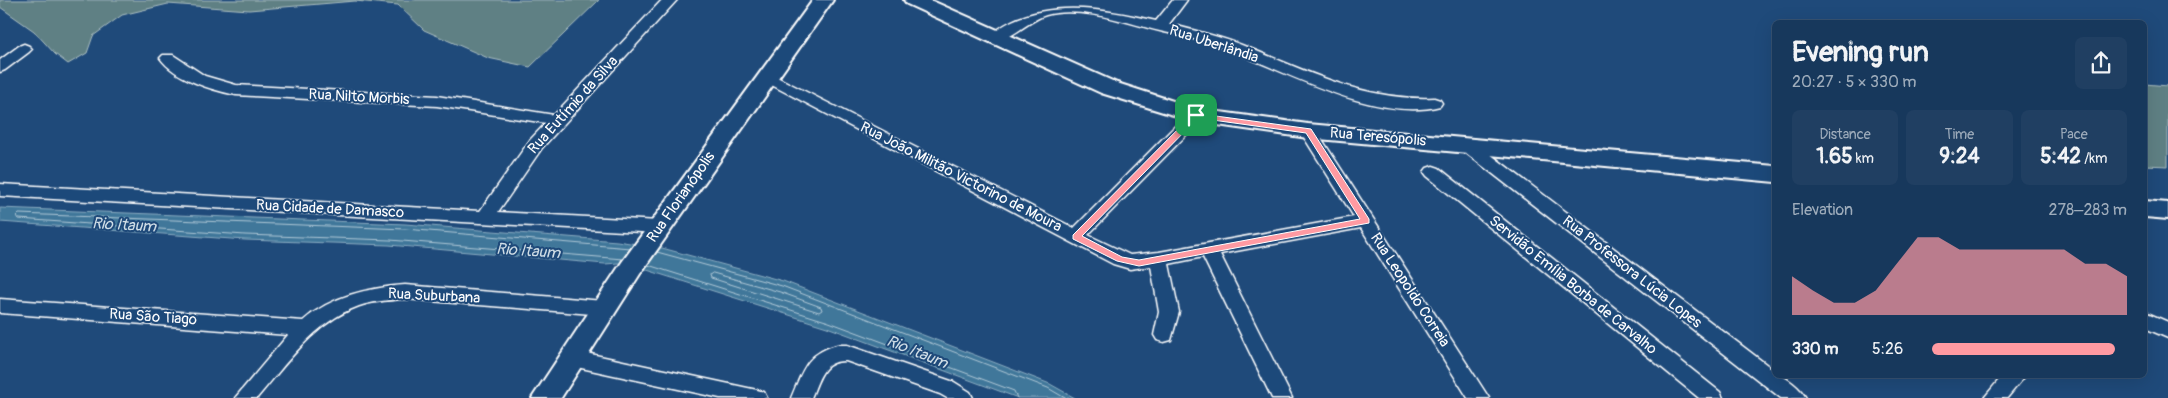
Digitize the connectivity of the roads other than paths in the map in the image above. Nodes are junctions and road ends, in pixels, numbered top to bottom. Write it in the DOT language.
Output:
graph roads {
  1 [pos="670,0"];
  2 [pos="823,0"];
  3 [pos="914,0"];
  4 [pos="1180,0"];
  5 [pos="1159,27"];
  6 [pos="998,37"];
  7 [pos="24,49"];
  8 [pos="168,58"];
  9 [pos="0,67"];
  10 [pos="767,77"];
  11 [pos="1434,104"];
  12 [pos="1196,115"];
  13 [pos="557,120"];
  14 [pos="1308,131"];
  15 [pos="1467,145"];
  16 [pos="1433,172"];
  17 [pos="1772,174"];
  18 [pos="0,190"];
  19 [pos="484,218"];
  20 [pos="1366,221"];
  21 [pos="653,236"];
  22 [pos="1076,237"];
  23 [pos="1209,250"];
  24 [pos="1159,259"];
  25 [pos="0,306"];
  26 [pos="604,308"];
  27 [pos="2147,320"];
  28 [pos="306,329"];
  29 [pos="2168,332"];
  30 [pos="1164,335"];
  31 [pos="572,358"];
  32 [pos="2013,378"];
  33 [pos="245,398"];
  34 [pos="546,398"];
  35 [pos="757,398"];
  36 [pos="801,398"];
  37 [pos="963,398"];
  38 [pos="1282,398"];
  39 [pos="1479,398"];
  40 [pos="1713,398"];
  41 [pos="1796,398"];
  42 [pos="1994,398"];
  1 -- 13 [label="street, Rua Eutímio da Silva"];
  2 -- 10 [label="street, Rua Florianópolis"];
  3 -- 6 [label="street, Rua Teresópolis"];
  4 -- 5 [label="street"];
  5 -- 6 [label="street, Rua Uberlândia"];
  5 -- 11 [label="street, Rua Uberlândia"];
  6 -- 12 [label="street, Rua Teresópolis"];
  7 -- 9 [label="street"];
  8 -- 13 [label="street, Rua Nilto Morbis"];
  10 -- 21 [label="street, Rua Florianópolis"];
  10 -- 22 [label="street, Rua João Militão Victorino de Moura"];
  12 -- 14 [label="street, Rua Teresópolis"];
  12 -- 22 [label="street"];
  13 -- 19 [label="street, Rua Eutímio da Silva"];
  14 -- 15 [label="street, Rua Teresópolis"];
  14 -- 20 [label="street, Rua Leopoldo Correia"];
  15 -- 17 [label="street, Rua Teresópolis"];
  15 -- 41 [label="street, Rua Professora Lúcia Lopes"];
  16 -- 40 [label="street, Servidão Emília Borba de Carvalho"];
  18 -- 19 [label="street, Rua Cidade de Damasco"];
  19 -- 21 [label="street, Rua Cidade de Damasco"];
  20 -- 23 [label="street, Rua João Militão Victorino de Moura"];
  20 -- 39 [label="street, Rua Leopoldo Correia"];
  21 -- 26 [label="street, Rua Florianópolis"];
  22 -- 24 [label="street, Rua João Militão Victorino de Moura"];
  23 -- 24 [label="street, Rua João Militão Victorino de Moura"];
  23 -- 38 [label="street"];
  24 -- 30 [label="street"];
  25 -- 28 [label="street, Rua São Tiago"];
  26 -- 28 [label="street, Rua Suburbana"];
  26 -- 31 [label="street, Rua Florianópolis"];
  27 -- 29 [label="street"];
  28 -- 33 [label="street, Rua Suburbana"];
  31 -- 34 [label="street, Rua Florianópolis"];
  31 -- 35 [label="street"];
  32 -- 42 [label="street"];
  36 -- 37 [label="street"];
}
